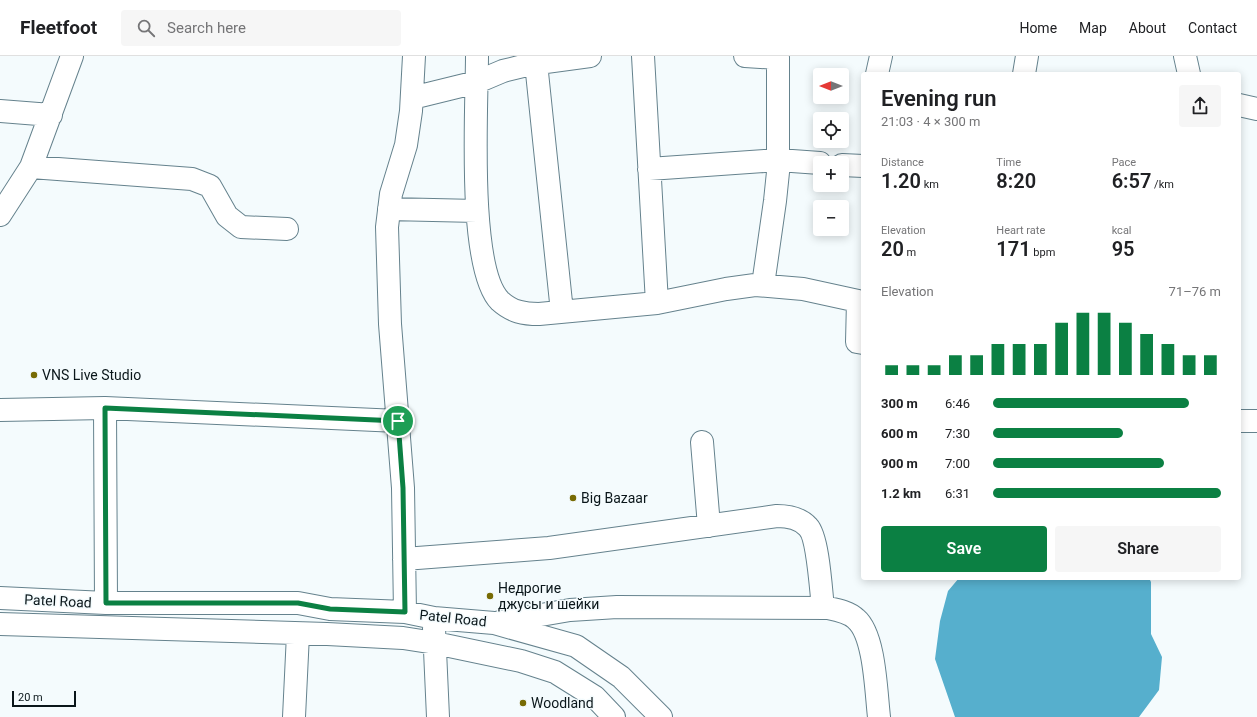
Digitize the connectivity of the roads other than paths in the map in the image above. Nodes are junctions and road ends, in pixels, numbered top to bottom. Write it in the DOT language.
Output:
graph roads {
  1 [pos="72,56"];
  2 [pos="414,56"];
  3 [pos="477,56"];
  4 [pos="590,56"];
  5 [pos="643,56"];
  6 [pos="745,56"];
  7 [pos="881,56"];
  8 [pos="1027,56"];
  9 [pos="1185,56"];
  10 [pos="536,63"];
  11 [pos="877,72"];
  12 [pos="1024,72"];
  13 [pos="1189,72"];
  14 [pos="477,82"];
  15 [pos="412,98"];
  16 [pos="1241,105"];
  17 [pos="1257,109"];
  18 [pos="0,111"];
  19 [pos="51,115"];
  20 [pos="778,160"];
  21 [pos="813,162"];
  22 [pos="849,165"];
  23 [pos="861,166"];
  24 [pos="31,167"];
  25 [pos="649,169"];
  26 [pos="389,210"];
  27 [pos="477,211"];
  28 [pos="0,215"];
  29 [pos="287,229"];
  30 [pos="763,285"];
  31 [pos="657,303"];
  32 [pos="562,312"];
  33 [pos="861,343"];
  34 [pos="105,408"];
  35 [pos="0,410"];
  36 [pos="398,421"];
  37 [pos="1241,421"];
  38 [pos="1257,421"];
  39 [pos="702,442"];
  40 [pos="709,526"];
  41 [pos="404,558"];
  42 [pos="0,598"];
  43 [pos="106,603"];
  44 [pos="823,608"];
  45 [pos="405,612"];
  46 [pos="434,618"];
  47 [pos="494,623"];
  48 [pos="0,624"];
  49 [pos="298,634"];
  50 [pos="435,643"];
  51 [pos="294,717"];
  52 [pos="438,717"];
  53 [pos="614,717"];
  54 [pos="661,717"];
  55 [pos="879,717"];
  1 -- 19 [label="street"];
  2 -- 15 [label="street"];
  3 -- 14 [label="street"];
  4 -- 10 [label="street"];
  5 -- 25 [label="street"];
  6 -- 20 [label="street"];
  7 -- 11 [label="street"];
  8 -- 12 [label="street"];
  9 -- 13 [label="street"];
  10 -- 14 [label="street"];
  10 -- 32 [label="street"];
  14 -- 15 [label="street"];
  14 -- 27 [label="street"];
  15 -- 26 [label="street"];
  16 -- 17 [label="street"];
  18 -- 19 [label="street"];
  19 -- 24 [label="street"];
  20 -- 21 [label="street"];
  20 -- 25 [label="street"];
  20 -- 30 [label="street"];
  22 -- 23 [label="street"];
  24 -- 28 [label="street"];
  24 -- 29 [label="street"];
  25 -- 31 [label="street"];
  26 -- 27 [label="street"];
  26 -- 36 [label="street"];
  27 -- 32 [label="street"];
  30 -- 31 [label="street"];
  30 -- 33 [label="street"];
  31 -- 32 [label="street"];
  34 -- 35 [label="street"];
  34 -- 36 [label="street"];
  34 -- 43 [label="street"];
  36 -- 41 [label="street"];
  37 -- 38 [label="street"];
  39 -- 40 [label="street"];
  40 -- 41 [label="street"];
  40 -- 44 [label="street"];
  41 -- 45 [label="street"];
  42 -- 43 [label="street, Patel Road"];
  43 -- 45 [label="street, Patel Road"];
  44 -- 47 [label="street"];
  44 -- 55 [label="street"];
  45 -- 46 [label="street, Patel Road"];
  46 -- 47 [label="street, Patel Road"];
  46 -- 50 [label="street"];
  47 -- 54 [label="street, Patel Road"];
  48 -- 49 [label="street, Patel Road"];
  49 -- 50 [label="street, Patel Road"];
  49 -- 51 [label="street"];
  50 -- 52 [label="street"];
  50 -- 53 [label="street, Patel Road"];
}
